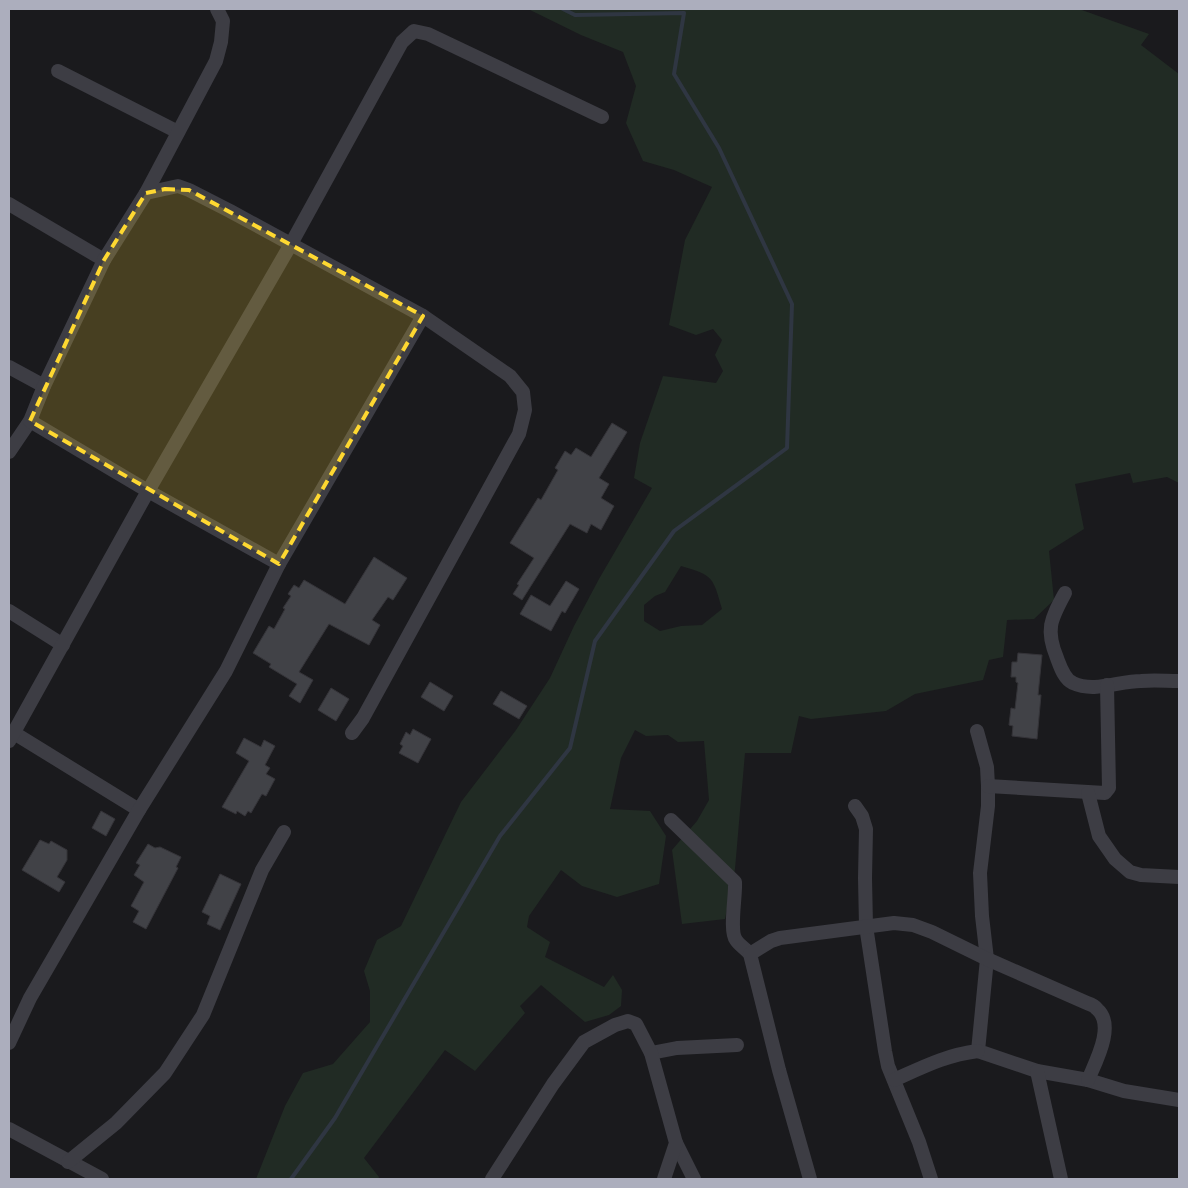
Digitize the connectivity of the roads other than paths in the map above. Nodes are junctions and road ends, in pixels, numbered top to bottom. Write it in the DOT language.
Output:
graph roads {
  1 [pos="217,9"];
  2 [pos="58,71"];
  3 [pos="602,117"];
  4 [pos="178,132"];
  5 [pos="146,193"];
  6 [pos="9,204"];
  7 [pos="291,244"];
  8 [pos="104,260"];
  9 [pos="423,316"];
  10 [pos="9,367"];
  11 [pos="44,386"];
  12 [pos="30,421"];
  13 [pos="9,452"];
  14 [pos="148,491"];
  15 [pos="279,564"];
  16 [pos="1065,593"];
  17 [pos="9,611"];
  18 [pos="63,645"];
  19 [pos="1179,681"];
  20 [pos="1106,685"];
  21 [pos="977,731"];
  22 [pos="352,733"];
  23 [pos="11,737"];
  24 [pos="988,786"];
  25 [pos="1088,793"];
  26 [pos="855,806"];
  27 [pos="139,810"];
  28 [pos="672,820"];
  29 [pos="284,832"];
  30 [pos="1179,877"];
  31 [pos="866,926"];
  32 [pos="750,954"];
  33 [pos="987,959"];
  34 [pos="9,1042"];
  35 [pos="737,1045"];
  36 [pos="978,1051"];
  37 [pos="651,1053"];
  38 [pos="1037,1071"];
  39 [pos="894,1080"];
  40 [pos="1088,1080"];
  41 [pos="1179,1100"];
  42 [pos="9,1129"];
  43 [pos="676,1142"];
  44 [pos="68,1162"];
  45 [pos="102,1179"];
  46 [pos="492,1179"];
  47 [pos="664,1179"];
  48 [pos="694,1179"];
  49 [pos="810,1179"];
  50 [pos="931,1179"];
  51 [pos="1061,1179"];
  1 -- 4 [label="street"];
  2 -- 4 [label="street"];
  3 -- 7 [label="street"];
  4 -- 5 [label="street"];
  5 -- 7 [label="street"];
  5 -- 8 [label="street"];
  6 -- 8 [label="street"];
  7 -- 9 [label="street"];
  7 -- 14 [label="street"];
  8 -- 11 [label="street"];
  9 -- 15 [label="street"];
  9 -- 22 [label="street"];
  10 -- 11 [label="street"];
  11 -- 12 [label="street"];
  12 -- 13 [label="street"];
  12 -- 14 [label="street"];
  14 -- 15 [label="street"];
  14 -- 18 [label="street"];
  15 -- 27 [label="street"];
  16 -- 20 [label="street"];
  17 -- 18 [label="street"];
  18 -- 23 [label="street"];
  19 -- 20 [label="street"];
  20 -- 25 [label="street"];
  21 -- 24 [label="street"];
  23 -- 27 [label="street"];
  24 -- 25 [label="street"];
  24 -- 33 [label="street"];
  25 -- 30 [label="street"];
  26 -- 31 [label="street"];
  27 -- 34 [label="street"];
  28 -- 32 [label="street"];
  29 -- 44 [label="street"];
  31 -- 32 [label="street"];
  31 -- 33 [label="street"];
  31 -- 39 [label="street"];
  32 -- 49 [label="street"];
  33 -- 36 [label="street"];
  33 -- 40 [label="street"];
  35 -- 37 [label="street"];
  36 -- 38 [label="street"];
  36 -- 39 [label="street"];
  37 -- 43 [label="street"];
  37 -- 46 [label="street"];
  38 -- 40 [label="street"];
  38 -- 51 [label="street"];
  39 -- 50 [label="street"];
  40 -- 41 [label="street"];
  42 -- 44 [label="street"];
  43 -- 47 [label="street"];
  43 -- 48 [label="street"];
  44 -- 45 [label="street"];
}
